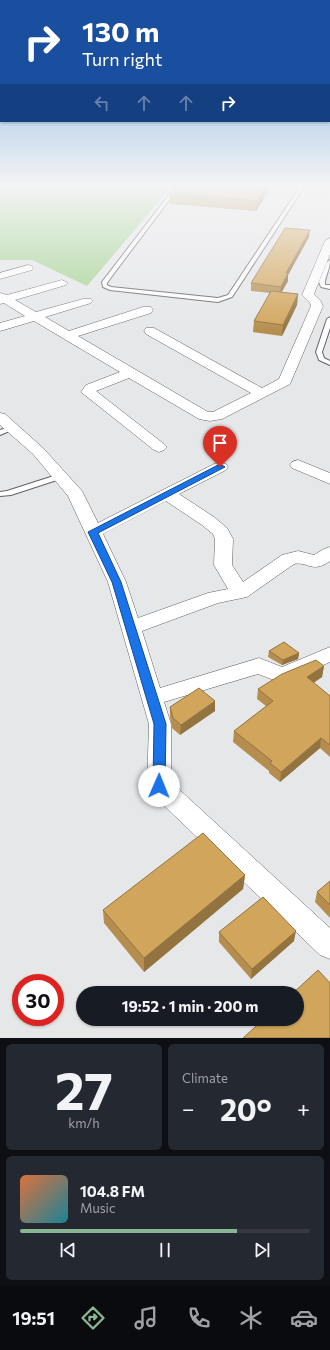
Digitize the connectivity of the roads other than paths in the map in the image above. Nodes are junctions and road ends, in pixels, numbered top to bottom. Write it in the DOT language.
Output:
graph roads {
  1 [pos="140,235"];
  2 [pos="270,235"];
  3 [pos="330,241"];
  4 [pos="330,262"];
  5 [pos="28,268"];
  6 [pos="0,276"];
  7 [pos="62,283"];
  8 [pos="330,287"];
  9 [pos="2,299"];
  10 [pos="87,301"];
  11 [pos="147,310"];
  12 [pos="34,317"];
  13 [pos="330,319"];
  14 [pos="0,327"];
  15 [pos="150,331"];
  16 [pos="66,336"];
  17 [pos="330,363"];
  18 [pos="129,373"];
  19 [pos="261,393"];
  20 [pos="4,426"];
  21 [pos="159,447"];
  22 [pos="298,465"];
  23 [pos="220,467"];
  24 [pos="60,476"];
  25 [pos="330,479"];
  26 [pos="0,494"];
  27 [pos="167,494"];
  28 [pos="93,532"];
  29 [pos="330,553"];
  30 [pos="240,593"];
  31 [pos="131,628"];
  32 [pos="330,654"];
  33 [pos="152,698"];
  34 [pos="330,946"];
  1 -- 2 [label="lane"];
  3 -- 19 [label="street"];
  4 -- 8 [label="lane"];
  5 -- 6 [label="street"];
  7 -- 9 [label="street"];
  9 -- 12 [label="street"];
  10 -- 12 [label="street"];
  11 -- 16 [label="street"];
  12 -- 14 [label="street"];
  12 -- 16 [label="street"];
  13 -- 17 [label="lane"];
  15 -- 19 [label="street"];
  16 -- 18 [label="street"];
  18 -- 19 [label="street"];
  18 -- 21 [label="street"];
  20 -- 24 [label="street"];
  22 -- 25 [label="street"];
  23 -- 27 [label="street"];
  24 -- 26 [label="lane"];
  24 -- 28 [label="street"];
  27 -- 28 [label="street"];
  27 -- 30 [label="street"];
  28 -- 31 [label="street"];
  29 -- 30 [label="street"];
  30 -- 31 [label="street"];
  31 -- 33 [label="street"];
  32 -- 33 [label="street"];
  33 -- 34 [label="street"];
}
